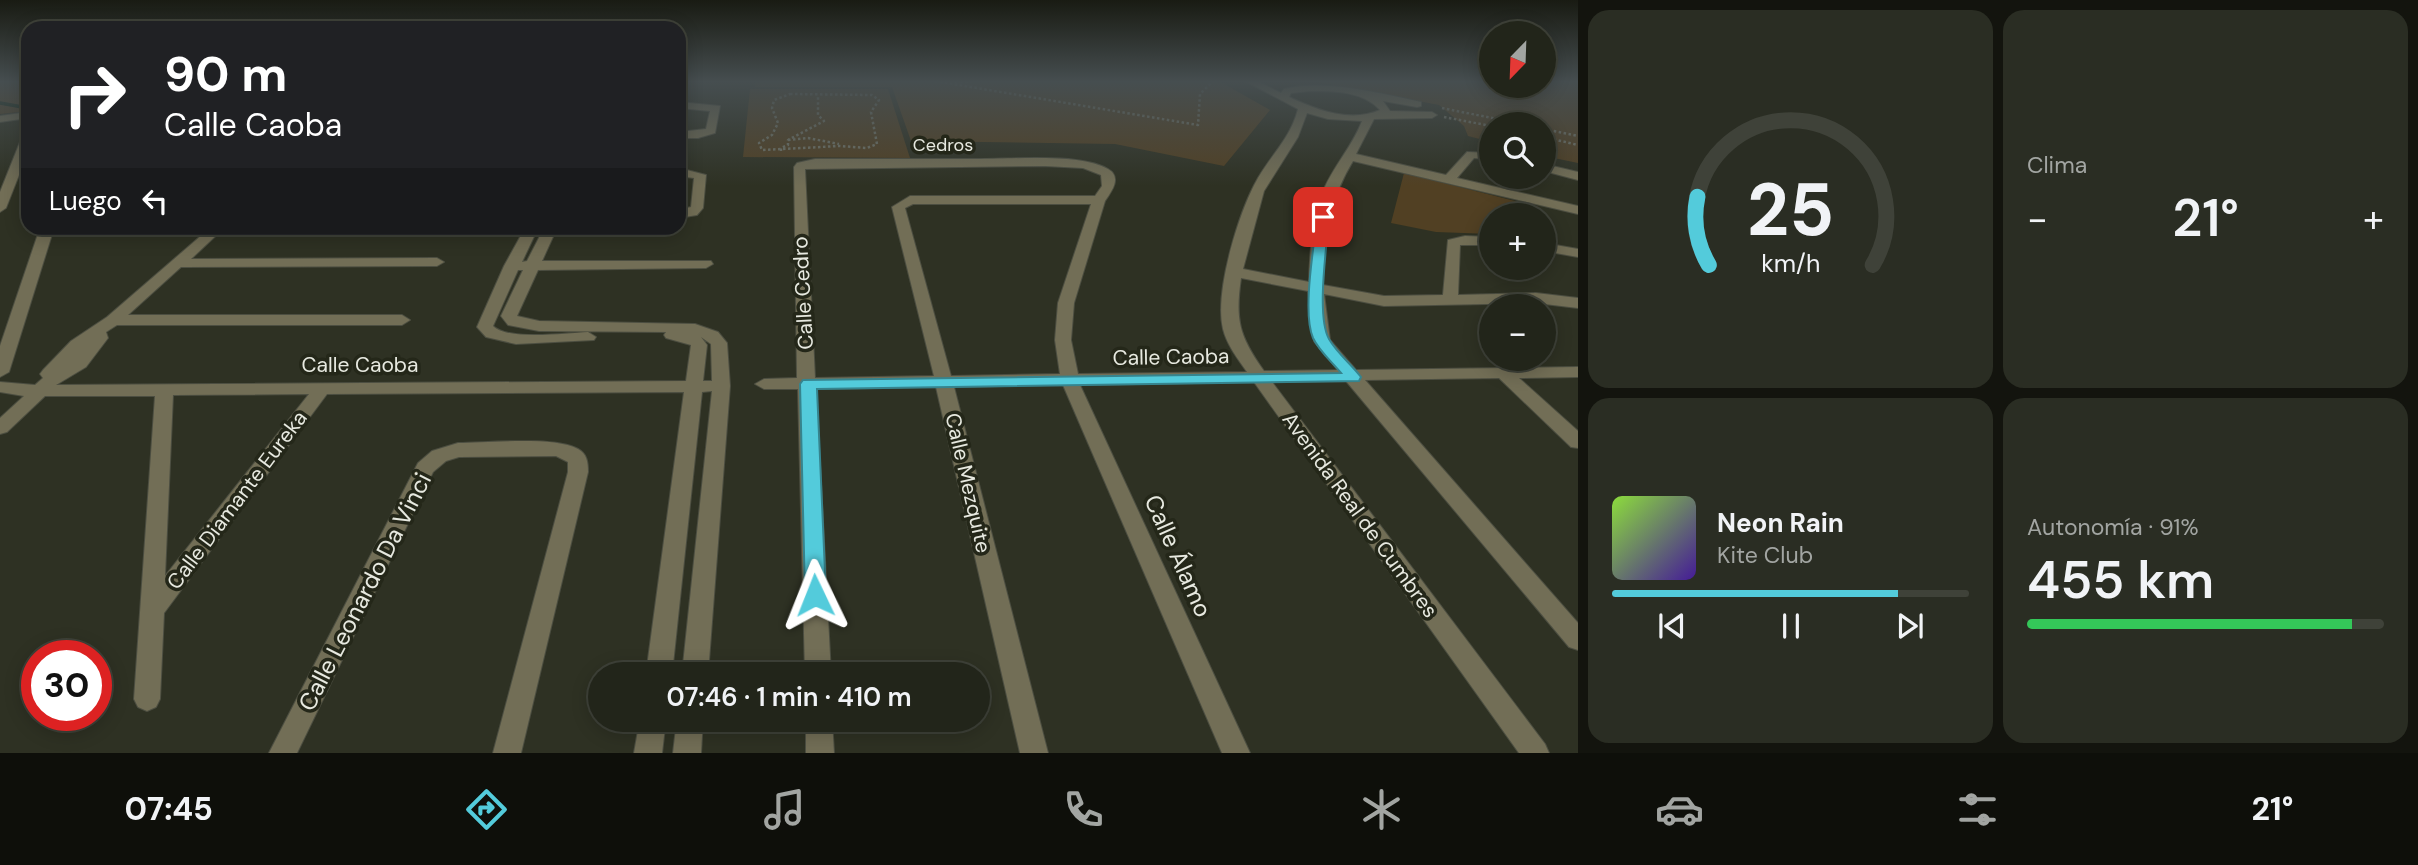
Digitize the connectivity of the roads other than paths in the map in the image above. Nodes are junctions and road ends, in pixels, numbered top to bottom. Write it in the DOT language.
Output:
graph roads {
  1 [pos="20,116"];
  2 [pos="714,116"];
  3 [pos="1301,116"];
  4 [pos="1332,116"];
  5 [pos="1370,116"];
  6 [pos="1376,116"];
  7 [pos="0,119"];
  8 [pos="686,135"];
  9 [pos="21,152"];
  10 [pos="1349,154"];
  11 [pos="1479,155"];
  12 [pos="1084,165"];
  13 [pos="801,166"];
  14 [pos="1556,171"];
  15 [pos="686,172"];
  16 [pos="1578,176"];
  17 [pos="1450,178"];
  18 [pos="4,190"];
  19 [pos="1099,200"];
  20 [pos="0,208"];
  21 [pos="1578,210"];
  22 [pos="686,213"];
  23 [pos="45,235"];
  24 [pos="209,235"];
  25 [pos="527,235"];
  26 [pos="547,235"];
  27 [pos="1479,241"];
  28 [pos="1556,249"];
  29 [pos="1578,253"];
  30 [pos="437,262"];
  31 [pos="176,263"];
  32 [pos="706,264"];
  33 [pos="532,265"];
  34 [pos="511,266"];
  35 [pos="1236,269"];
  36 [pos="1316,284"];
  37 [pos="1450,299"];
  38 [pos="1578,303"];
  39 [pos="113,320"];
  40 [pos="402,320"];
  41 [pos="514,322"];
  42 [pos="492,334"];
  43 [pos="712,335"];
  44 [pos="694,340"];
  45 [pos="0,372"];
  46 [pos="1578,372"];
  47 [pos="1504,374"];
  48 [pos="1353,377"];
  49 [pos="1261,379"];
  50 [pos="1070,381"];
  51 [pos="944,382"];
  52 [pos="47,384"];
  53 [pos="764,384"];
  54 [pos="808,384"];
  55 [pos="692,386"];
  56 [pos="721,386"];
  57 [pos="0,387"];
  58 [pos="323,388"];
  59 [pos="164,389"];
  60 [pos="0,428"];
  61 [pos="1578,442"];
  62 [pos="151,612"];
  63 [pos="1578,640"];
  64 [pos="660,662"];
  65 [pos="696,662"];
  66 [pos="818,662"];
  67 [pos="147,699"];
  68 [pos="651,732"];
  69 [pos="689,732"];
  70 [pos="819,732"];
  71 [pos="283,753"];
  72 [pos="507,753"];
  73 [pos="648,753"];
  74 [pos="687,753"];
  75 [pos="820,753"];
  76 [pos="1034,753"];
  77 [pos="1236,753"];
  78 [pos="1535,753"];
  1 -- 7 [label="street"];
  2 -- 8 [label="street"];
  3 -- 35 [label="street, Avenida Real de Cumbres"];
  4 -- 5 [label="street"];
  6 -- 10 [label="street"];
  9 -- 18 [label="street"];
  10 -- 17 [label="street"];
  10 -- 36 [label="street"];
  11 -- 17 [label="street"];
  12 -- 13 [label="street, Cedros"];
  12 -- 19 [label="street, Calle Álamo"];
  13 -- 54 [label="street, Calle Cedro"];
  14 -- 16 [label="street"];
  15 -- 22 [label="street"];
  17 -- 21 [label="street"];
  18 -- 20 [label="street"];
  19 -- 50 [label="street, Calle Álamo"];
  19 -- 51 [label="street, Calle Mezquite"];
  23 -- 45 [label="street"];
  24 -- 31 [label="street"];
  25 -- 34 [label="street"];
  26 -- 33 [label="street"];
  27 -- 37 [label="street"];
  28 -- 29 [label="street"];
  30 -- 31 [label="street"];
  31 -- 39 [label="street"];
  32 -- 33 [label="street"];
  33 -- 34 [label="street"];
  33 -- 41 [label="street"];
  34 -- 42 [label="street"];
  35 -- 36 [label="street"];
  35 -- 49 [label="street, Avenida Real de Cumbres"];
  36 -- 37 [label="street"];
  36 -- 48 [label="street"];
  37 -- 38 [label="street"];
  39 -- 40 [label="street"];
  39 -- 52 [label="street"];
  41 -- 42 [label="street"];
  41 -- 43 [label="street"];
  42 -- 44 [label="street"];
  43 -- 44 [label="street"];
  43 -- 56 [label="street"];
  44 -- 55 [label="street"];
  46 -- 47 [label="street, Calle Caoba"];
  47 -- 48 [label="street, Calle Caoba"];
  47 -- 61 [label="street"];
  48 -- 49 [label="street, Calle Caoba"];
  48 -- 63 [label="street"];
  49 -- 50 [label="street, Calle Caoba"];
  49 -- 78 [label="street, Avenida Real de Cumbres"];
  50 -- 51 [label="street, Calle Caoba"];
  50 -- 77 [label="street, Calle Álamo"];
  51 -- 54 [label="street, Calle Caoba"];
  51 -- 76 [label="street, Calle Mezquite"];
  52 -- 57 [label="street, Calle Caoba"];
  52 -- 59 [label="street, Calle Caoba"];
  52 -- 60 [label="street"];
  53 -- 54 [label="street, Calle Caoba"];
  54 -- 66 [label="street, Calle Cedro"];
  55 -- 56 [label="street, Calle Caoba"];
  55 -- 58 [label="street, Calle Caoba"];
  55 -- 64 [label="street"];
  56 -- 65 [label="street"];
  58 -- 59 [label="street, Calle Caoba"];
  58 -- 62 [label="street, Calle Diamante Eureka"];
  59 -- 62 [label="street"];
  62 -- 67 [label="street"];
  68 -- 73 [label="street"];
  69 -- 74 [label="street"];
  70 -- 75 [label="street"];
  71 -- 72 [label="street, Calle Leonardo Da Vinci"];
}
